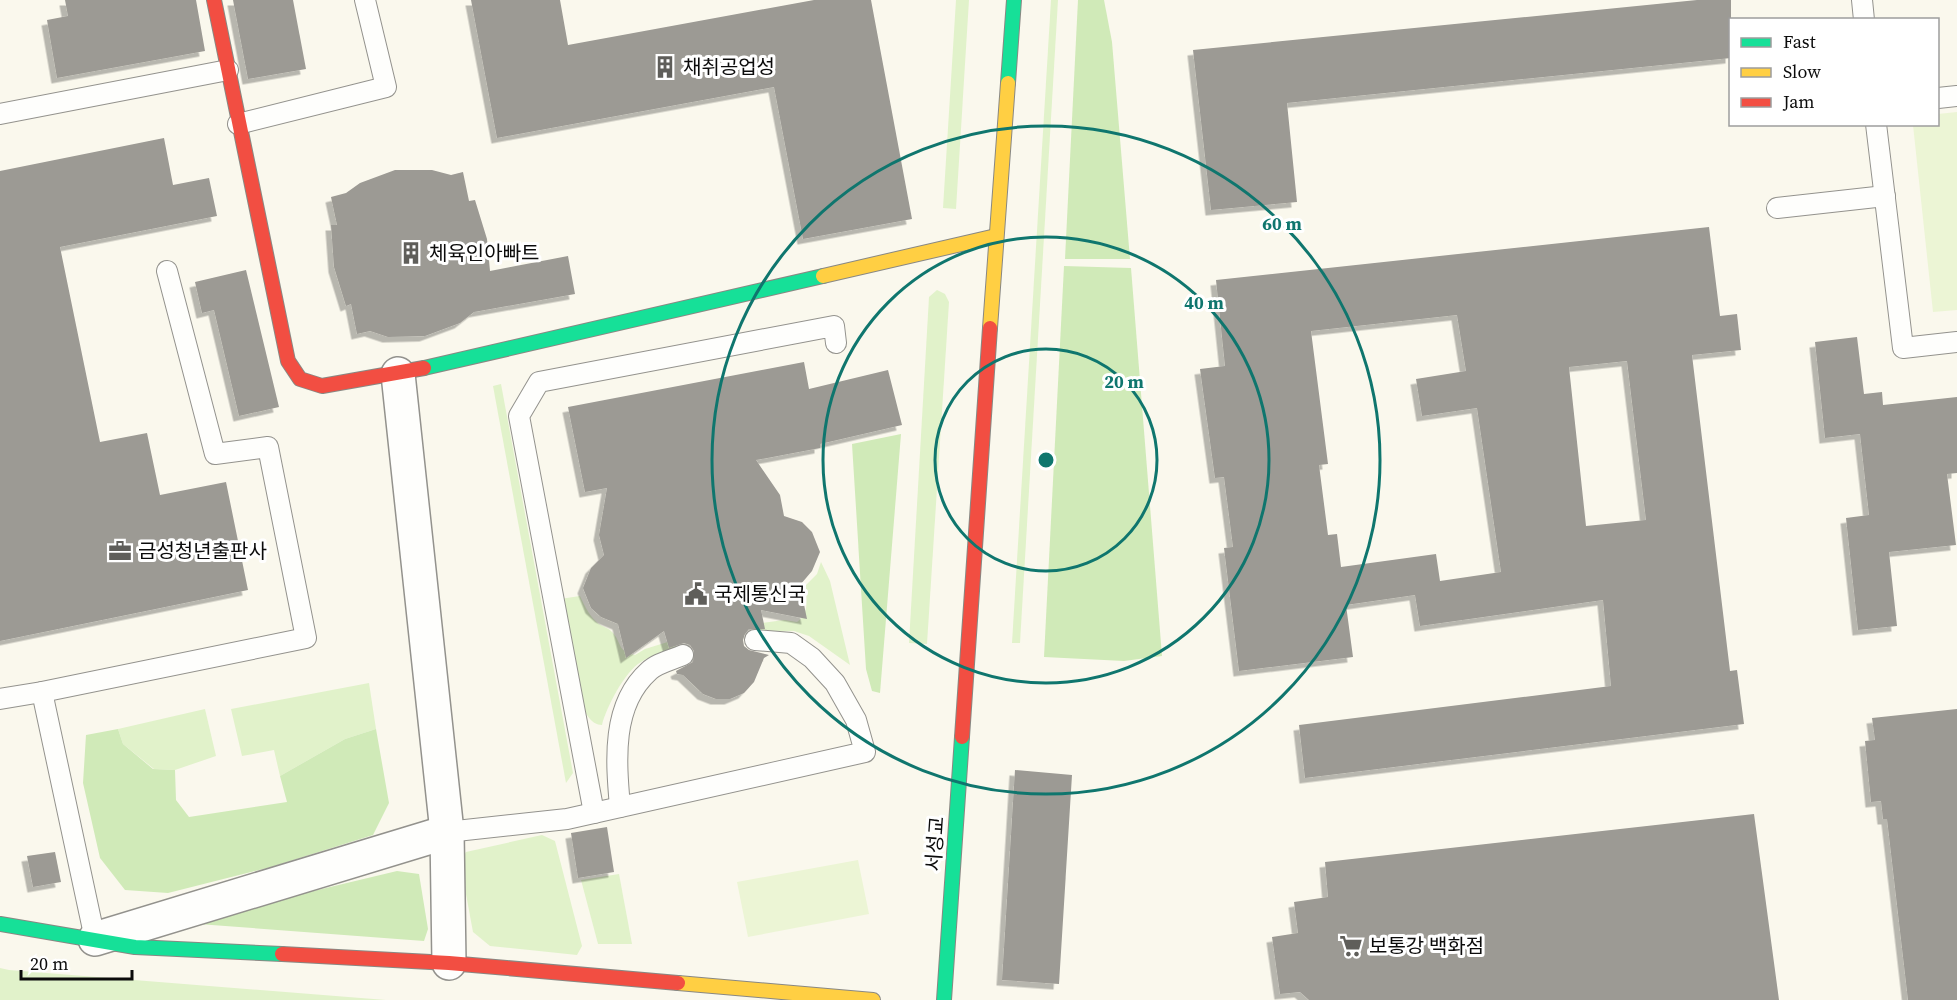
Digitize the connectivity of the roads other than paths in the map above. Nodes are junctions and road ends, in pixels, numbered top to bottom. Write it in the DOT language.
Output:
graph roads {
  1 [pos="214,0"];
  2 [pos="365,0"];
  3 [pos="1014,0"];
  4 [pos="1862,0"];
  5 [pos="1864,18"];
  6 [pos="228,70"];
  7 [pos="1957,96"];
  8 [pos="1939,98"];
  9 [pos="0,114"];
  10 [pos="238,124"];
  11 [pos="1876,126"];
  12 [pos="1885,196"];
  13 [pos="1777,208"];
  14 [pos="996,236"];
  15 [pos="167,271"];
  16 [pos="1957,342"];
  17 [pos="836,343"];
  18 [pos="398,374"];
  19 [pos="756,640"];
  20 [pos="683,655"];
  21 [pos="42,692"];
  22 [pos="0,699"];
  23 [pos="620,807"];
  24 [pos="594,813"];
  25 [pos="447,832"];
  26 [pos="0,924"];
  27 [pos="95,939"];
  28 [pos="448,963"];
  29 [pos="873,1000"];
  30 [pos="944,1000"];
  1 -- 6 [label="street"];
  2 -- 10 [label="lane"];
  3 -- 14 [label="street, 서성교"];
  4 -- 5 [label="lane"];
  6 -- 9 [label="lane"];
  6 -- 10 [label="street"];
  7 -- 8 [label="lane"];
  10 -- 18 [label="street"];
  11 -- 12 [label="lane"];
  12 -- 13 [label="lane"];
  12 -- 16 [label="lane"];
  14 -- 18 [label="street"];
  14 -- 30 [label="street, 서성교"];
  15 -- 21 [label="lane"];
  17 -- 24 [label="lane"];
  18 -- 25 [label="street"];
  19 -- 23 [label="lane"];
  20 -- 23 [label="lane"];
  21 -- 22 [label="lane"];
  21 -- 27 [label="lane"];
  23 -- 24 [label="lane"];
  24 -- 25 [label="lane"];
  25 -- 27 [label="street"];
  25 -- 28 [label="street"];
  26 -- 27 [label="street"];
  27 -- 28 [label="street"];
  28 -- 29 [label="street"];
}
